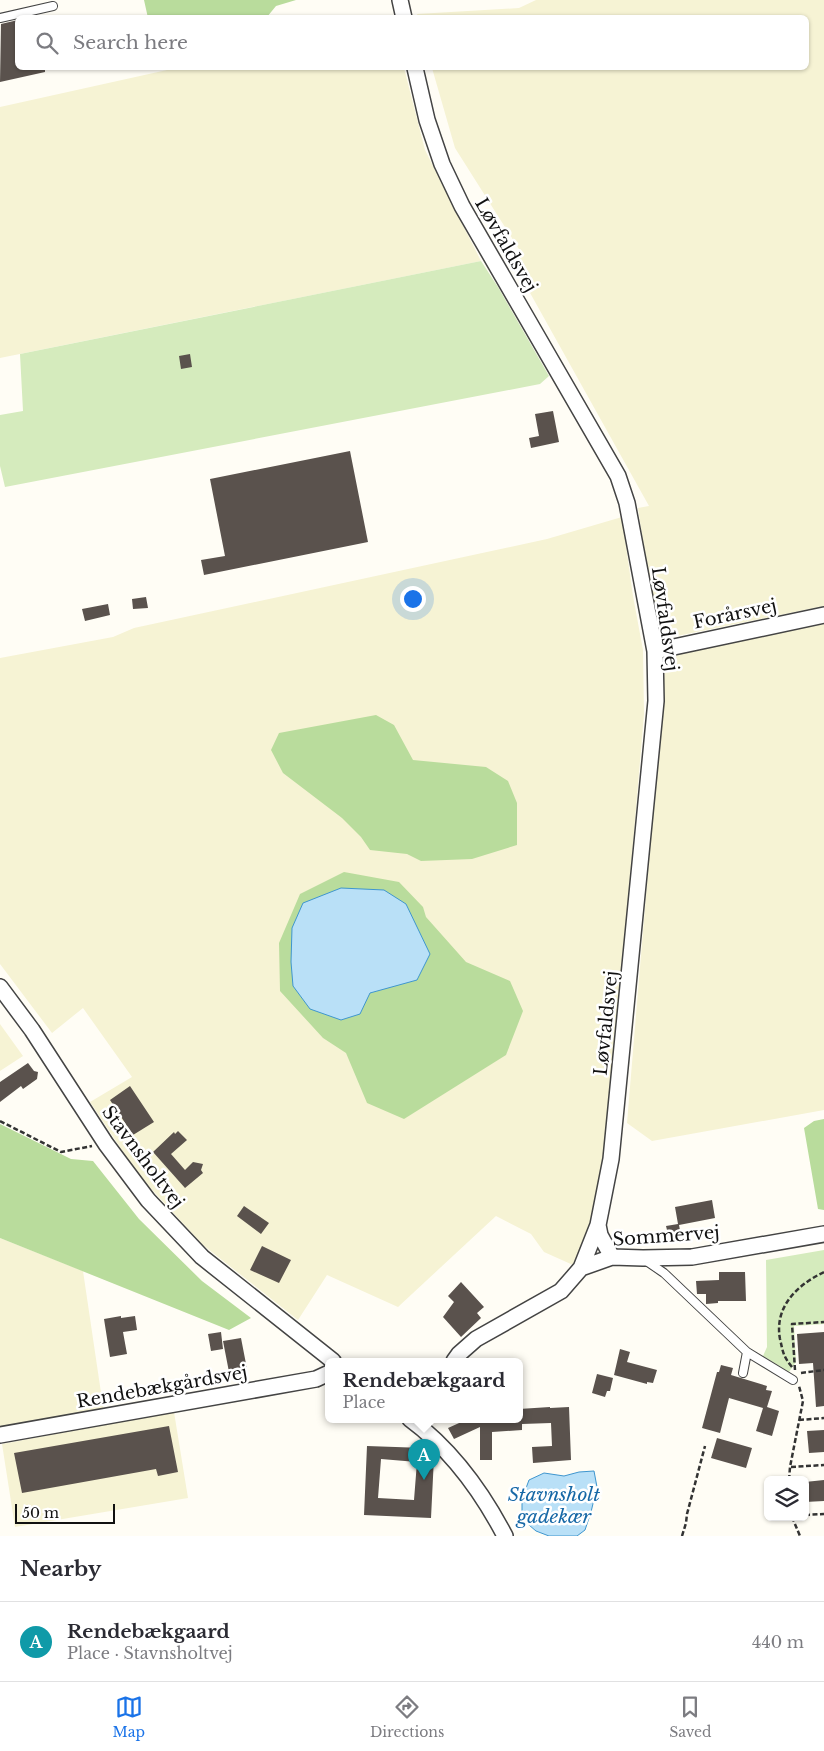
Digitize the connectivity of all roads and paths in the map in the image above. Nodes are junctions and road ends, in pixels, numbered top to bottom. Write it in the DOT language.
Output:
graph roads {
  1 [pos="400,0"];
  2 [pos="52,6"];
  3 [pos="403,15"];
  4 [pos="0,18"];
  5 [pos="415,70"];
  6 [pos="824,615"];
  7 [pos="654,651"];
  8 [pos="0,987"];
  9 [pos="0,1121"];
  10 [pos="106,1144"];
  11 [pos="598,1225"];
  12 [pos="824,1234"];
  13 [pos="612,1257"];
  14 [pos="643,1258"];
  15 [pos="581,1268"];
  16 [pos="824,1272"];
  17 [pos="824,1322"];
  18 [pos="746,1352"];
  19 [pos="329,1358"];
  20 [pos="456,1358"];
  21 [pos="795,1370"];
  22 [pos="824,1370"];
  23 [pos="743,1373"];
  24 [pos="325,1375"];
  25 [pos="797,1379"];
  26 [pos="824,1418"];
  27 [pos="799,1420"];
  28 [pos="425,1424"];
  29 [pos="0,1435"];
  30 [pos="704,1446"];
  31 [pos="824,1465"];
  32 [pos="790,1467"];
  33 [pos="789,1476"];
  34 [pos="824,1514"];
  35 [pos="809,1515"];
  36 [pos="794,1521"];
  37 [pos="505,1536"];
  38 [pos="682,1536"];
  39 [pos="800,1536"];
  1 -- 3 [label="street"];
  2 -- 4 [label="lane"];
  5 -- 7 [label="street, Løvfaldsvej"];
  6 -- 7 [label="street, Forårsvej"];
  7 -- 11 [label="street, Løvfaldsvej"];
  8 -- 10 [label="street, Stavnsholtvej"];
  9 -- 10 [label="path"];
  10 -- 19 [label="street, Stavnsholtvej"];
  11 -- 13 [label="street"];
  11 -- 15 [label="street, Løvfaldsvej"];
  12 -- 14 [label="street, Sommervej"];
  13 -- 14 [label="street, Sommervej"];
  13 -- 15 [label="street, Sommervej"];
  14 -- 18 [label="lane"];
  15 -- 20 [label="street, Sommervej"];
  16 -- 21 [label="path"];
  17 -- 21 [label="path"];
  18 -- 23 [label="lane"];
  18 -- 25 [label="lane"];
  21 -- 25 [label="path"];
  22 -- 25 [label="path"];
  24 -- 29 [label="street, Rendebækgårdsvej"];
  25 -- 27 [label="path"];
  26 -- 27 [label="path"];
  27 -- 32 [label="path"];
  28 -- 37 [label="street"];
  30 -- 38 [label="path"];
  31 -- 32 [label="path"];
  32 -- 33 [label="path"];
  34 -- 35 [label="path"];
  36 -- 39 [label="path"];
}
